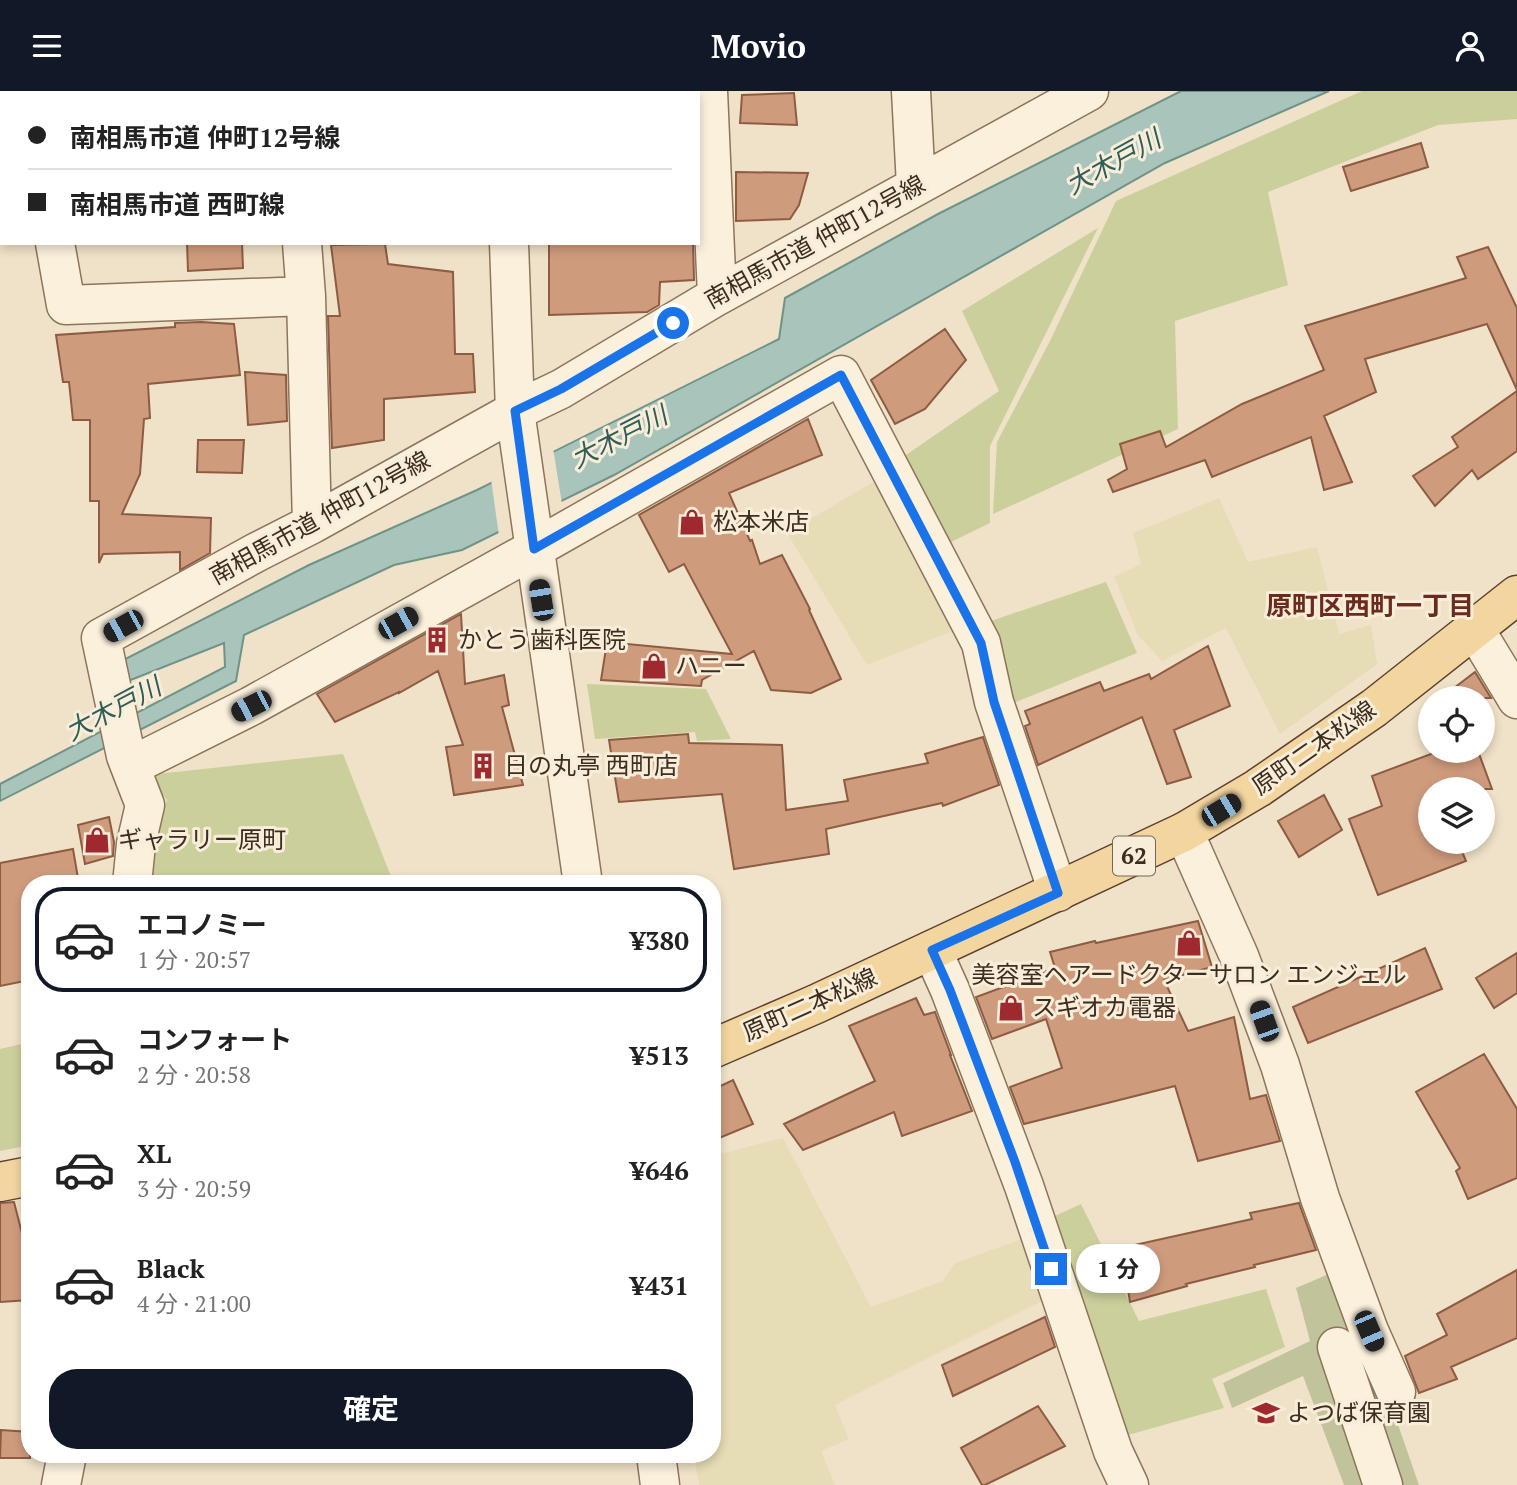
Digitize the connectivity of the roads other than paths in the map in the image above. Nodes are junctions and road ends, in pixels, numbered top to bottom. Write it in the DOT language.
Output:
graph roads {
  1 [pos="708,91"];
  2 [pos="911,91"];
  3 [pos="1089,91"];
  4 [pos="916,186"];
  5 [pos="55,245"];
  6 [pos="302,245"];
  7 [pos="509,245"];
  8 [pos="306,296"];
  9 [pos="717,296"];
  10 [pos="516,419"];
  11 [pos="313,524"];
  12 [pos="533,541"];
  13 [pos="1517,594"];
  14 [pos="1474,628"];
  15 [pos="1517,699"];
  16 [pos="127,755"];
  17 [pos="1184,832"];
  18 [pos="133,875"];
  19 [pos="582,875"];
  20 [pos="1058,893"];
  21 [pos="932,950"];
  22 [pos="721,1045"];
  23 [pos="21,1178"];
  24 [pos="0,1182"];
  25 [pos="1343,1344"];
  26 [pos="1396,1392"];
  27 [pos="65,1463"];
  28 [pos="657,1463"];
  29 [pos="61,1485"];
  30 [pos="660,1485"];
  31 [pos="1129,1485"];
  32 [pos="1383,1485"];
  1 -- 9 [label="street"];
  2 -- 4 [label="street"];
  3 -- 4 [label="street, 南相馬市道 仲町12号線"];
  4 -- 9 [label="street, 南相馬市道 仲町12号線"];
  5 -- 8 [label="street"];
  6 -- 8 [label="street"];
  7 -- 10 [label="street"];
  8 -- 11 [label="street"];
  9 -- 10 [label="street, 南相馬市道 仲町12号線"];
  10 -- 11 [label="street, 南相馬市道 仲町12号線"];
  10 -- 12 [label="street"];
  11 -- 16 [label="street, 南相馬市道 仲町12号線"];
  12 -- 16 [label="street"];
  12 -- 19 [label="street"];
  12 -- 20 [label="street"];
  13 -- 14 [label="main road, 原町二本松線 / 62"];
  14 -- 15 [label="street"];
  14 -- 17 [label="main road, 原町二本松線 / 62"];
  16 -- 18 [label="street, 南相馬市道 仲町12号線"];
  17 -- 20 [label="main road, 原町二本松線 / 62"];
  17 -- 25 [label="street"];
  20 -- 21 [label="main road, 原町二本松線 / 62"];
  21 -- 22 [label="main road, 原町二本松線 / 62"];
  21 -- 31 [label="street"];
  23 -- 24 [label="main road"];
  25 -- 26 [label="street"];
  25 -- 32 [label="street"];
  27 -- 29 [label="street"];
  28 -- 30 [label="street"];
}
